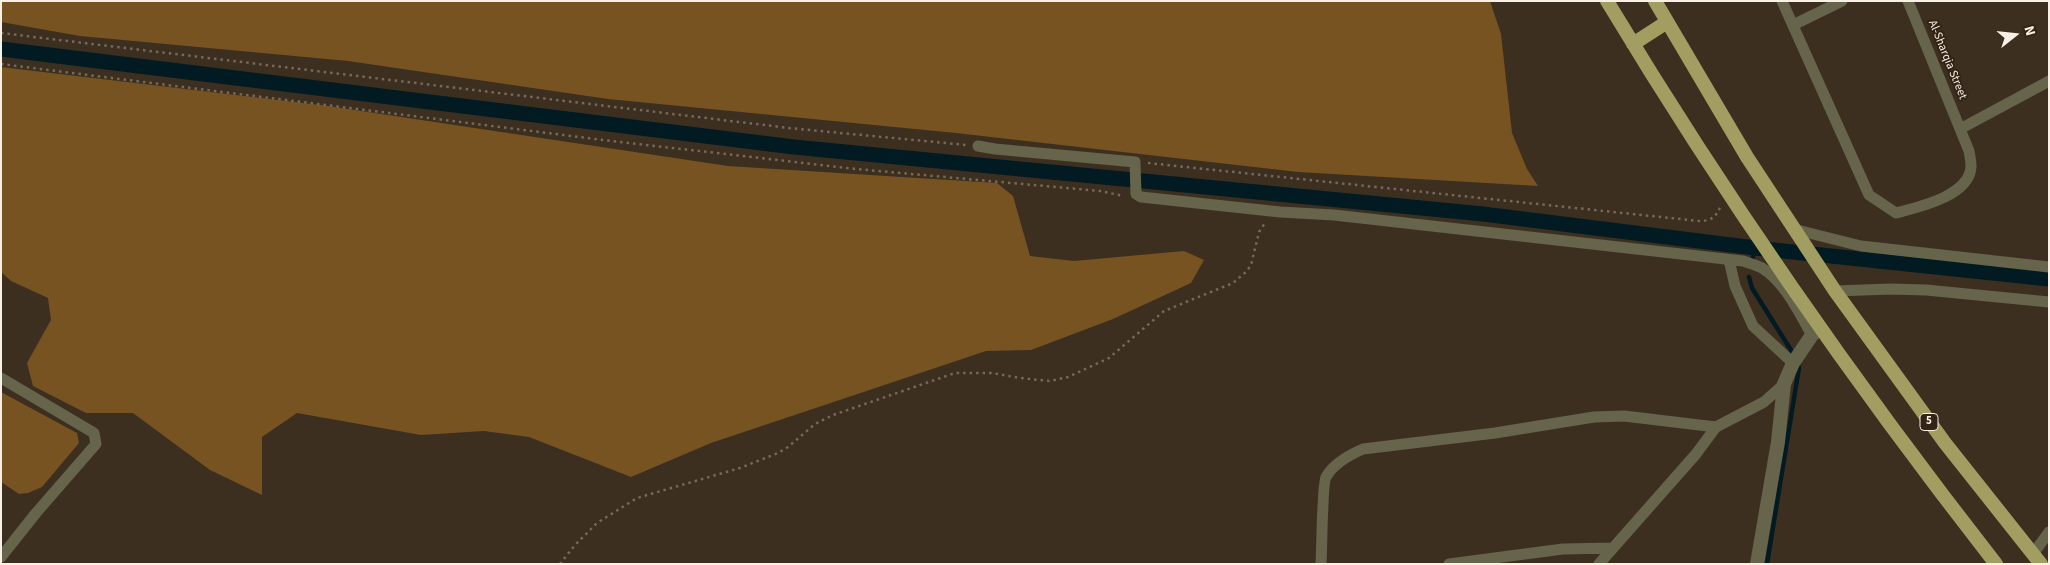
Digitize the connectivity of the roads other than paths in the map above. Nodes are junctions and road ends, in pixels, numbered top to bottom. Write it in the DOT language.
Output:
graph roads {
  1 [pos="1607,1"];
  2 [pos="1655,1"];
  3 [pos="1782,1"];
  4 [pos="1842,1"];
  5 [pos="1908,1"];
  6 [pos="1667,22"];
  7 [pos="1793,25"];
  8 [pos="1633,44"];
  9 [pos="2049,80"];
  10 [pos="1960,129"];
  11 [pos="978,146"];
  12 [pos="1793,229"];
  13 [pos="1729,260"];
  14 [pos="2049,267"];
  15 [pos="1835,291"];
  16 [pos="2049,302"];
  17 [pos="1816,331"];
  18 [pos="1793,363"];
  19 [pos="1,378"];
  20 [pos="1784,384"];
  21 [pos="1716,428"];
  22 [pos="2049,532"];
  23 [pos="1613,548"];
  24 [pos="1,557"];
  25 [pos="2037,559"];
  26 [pos="1321,564"];
  27 [pos="1449,564"];
  28 [pos="1599,564"];
  29 [pos="1757,564"];
  30 [pos="1996,564"];
  1 -- 8 [label="highway"];
  2 -- 6 [label="highway, 5"];
  3 -- 7 [label="street, Al-Sharqia Street"];
  4 -- 7 [label="street"];
  5 -- 10 [label="street, Al-Sharqia Street"];
  6 -- 8 [label="highway"];
  6 -- 12 [label="highway, 5"];
  7 -- 10 [label="street, Al-Sharqia Street"];
  8 -- 17 [label="highway"];
  9 -- 10 [label="street"];
  11 -- 13 [label="street"];
  12 -- 14 [label="street"];
  12 -- 15 [label="highway, 5"];
  13 -- 17 [label="street"];
  13 -- 18 [label="street"];
  15 -- 16 [label="street"];
  15 -- 25 [label="highway, 5"];
  17 -- 18 [label="street"];
  17 -- 30 [label="highway"];
  18 -- 20 [label="street"];
  19 -- 24 [label="street"];
  20 -- 21 [label="street"];
  20 -- 29 [label="street"];
  21 -- 23 [label="street"];
  21 -- 26 [label="street"];
  22 -- 25 [label="street"];
  23 -- 27 [label="street"];
  23 -- 28 [label="street"];
}
